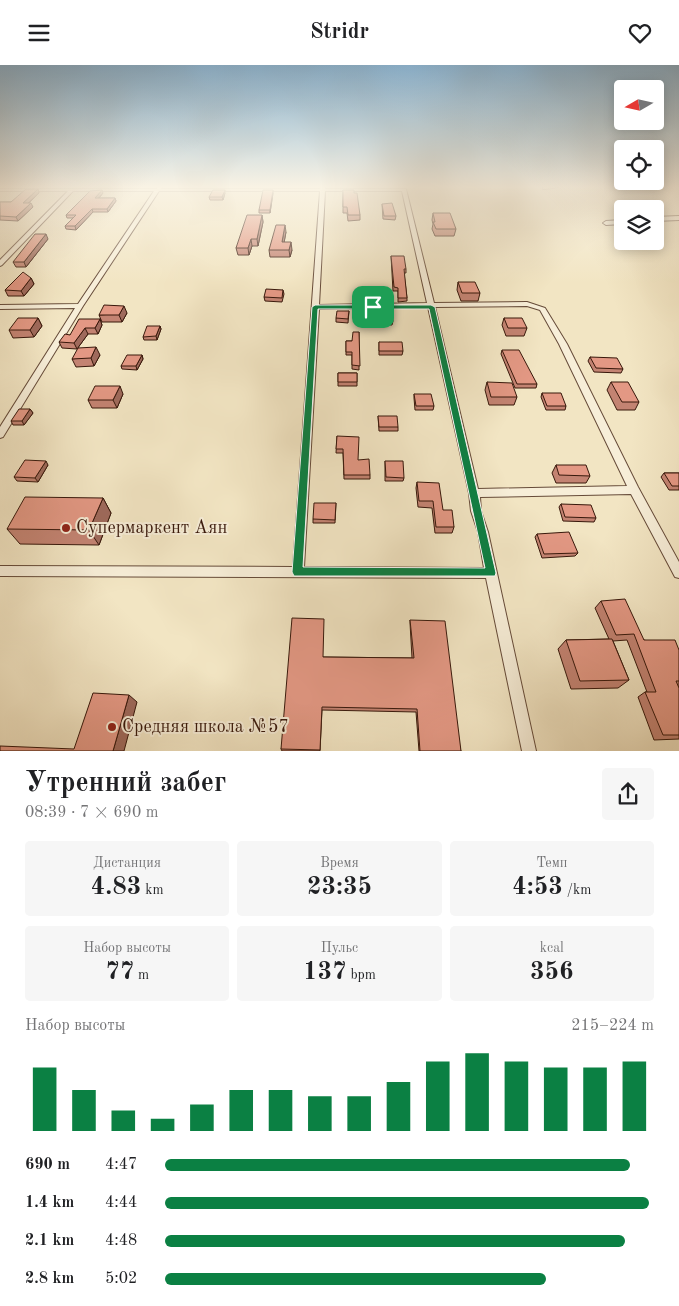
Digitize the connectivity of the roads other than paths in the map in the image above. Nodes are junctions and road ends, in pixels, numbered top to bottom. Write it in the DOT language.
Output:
graph roads {
  1 [pos="44,219"];
  2 [pos="139,219"];
  3 [pos="321,219"];
  4 [pos="411,219"];
  5 [pos="614,222"];
  6 [pos="606,223"];
  7 [pos="0,264"];
  8 [pos="80,306"];
  9 [pos="0,307"];
  10 [pos="315,307"];
  11 [pos="431,307"];
  12 [pos="0,435"];
  13 [pos="634,490"];
  14 [pos="474,493"];
  15 [pos="0,571"];
  16 [pos="298,572"];
  17 [pos="491,573"];
  18 [pos="679,573"];
  19 [pos="529,751"];
  1 -- 7 [label="street"];
  2 -- 8 [label="street"];
  3 -- 10 [label="street"];
  4 -- 11 [label="street"];
  5 -- 6 [label="street"];
  8 -- 9 [label="street"];
  8 -- 12 [label="street"];
  10 -- 11 [label="street"];
  10 -- 16 [label="street"];
  11 -- 13 [label="street"];
  11 -- 14 [label="street"];
  13 -- 14 [label="street"];
  13 -- 18 [label="street"];
  14 -- 17 [label="street"];
  15 -- 16 [label="street"];
  16 -- 17 [label="street"];
  17 -- 19 [label="street"];
}
